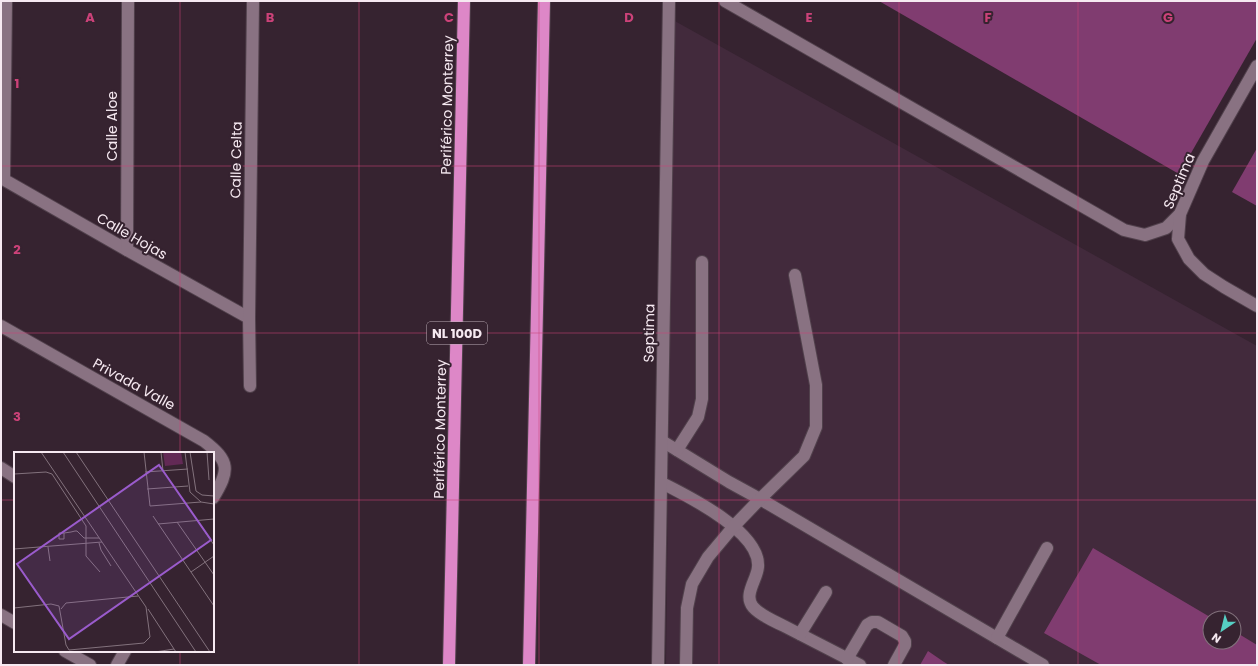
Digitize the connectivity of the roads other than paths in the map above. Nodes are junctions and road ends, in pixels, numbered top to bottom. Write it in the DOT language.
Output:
graph roads {
  1 [pos="6,1"];
  2 [pos="128,1"];
  3 [pos="253,1"];
  4 [pos="464,1"];
  5 [pos="544,1"];
  6 [pos="669,1"];
  7 [pos="725,1"];
  8 [pos="1257,66"];
  9 [pos="3,178"];
  10 [pos="1180,214"];
  11 [pos="127,250"];
  12 [pos="702,262"];
  13 [pos="795,275"];
  14 [pos="1257,306"];
  15 [pos="249,318"];
  16 [pos="1,326"];
  17 [pos="250,386"];
  18 [pos="662,442"];
  19 [pos="677,450"];
  20 [pos="1,468"];
  21 [pos="14,475"];
  22 [pos="662,483"];
  23 [pos="214,496"];
  24 [pos="760,499"];
  25 [pos="734,526"];
  26 [pos="1047,548"];
  27 [pos="826,592"];
  28 [pos="1,615"];
  29 [pos="14,622"];
  30 [pos="800,634"];
  31 [pos="997,638"];
  32 [pos="67,652"];
  33 [pos="124,652"];
  34 [pos="847,659"];
  35 [pos="90,665"];
  36 [pos="117,665"];
  37 [pos="450,665"];
  38 [pos="530,665"];
  39 [pos="658,665"];
  40 [pos="686,665"];
  41 [pos="860,665"];
  42 [pos="894,665"];
  43 [pos="1043,665"];
  1 -- 9 [label="street"];
  2 -- 11 [label="street, Calle Aloe"];
  3 -- 15 [label="street, Calle Celta"];
  4 -- 37 [label="highway, Periférico Monterrey / NL 100D"];
  5 -- 38 [label="highway"];
  6 -- 18 [label="street, Septima"];
  7 -- 10 [label="street"];
  8 -- 10 [label="street, Septima"];
  9 -- 11 [label="street, Calle Hojas"];
  10 -- 14 [label="street, Septima"];
  11 -- 15 [label="street, Calle Hojas"];
  12 -- 19 [label="street"];
  13 -- 24 [label="street"];
  15 -- 17 [label="street, Calle Celta"];
  16 -- 23 [label="street, Privada Valle"];
  18 -- 19 [label="street"];
  18 -- 22 [label="street, Septima"];
  19 -- 24 [label="street"];
  20 -- 21 [label="street"];
  22 -- 25 [label="street"];
  22 -- 39 [label="street, Septima"];
  24 -- 25 [label="street"];
  24 -- 31 [label="street"];
  25 -- 30 [label="street"];
  25 -- 40 [label="street"];
  26 -- 31 [label="street"];
  27 -- 30 [label="street"];
  28 -- 29 [label="street"];
  30 -- 34 [label="street"];
  31 -- 43 [label="street"];
  32 -- 35 [label="street"];
  33 -- 36 [label="street"];
  34 -- 41 [label="street"];
  34 -- 42 [label="street"];
}
